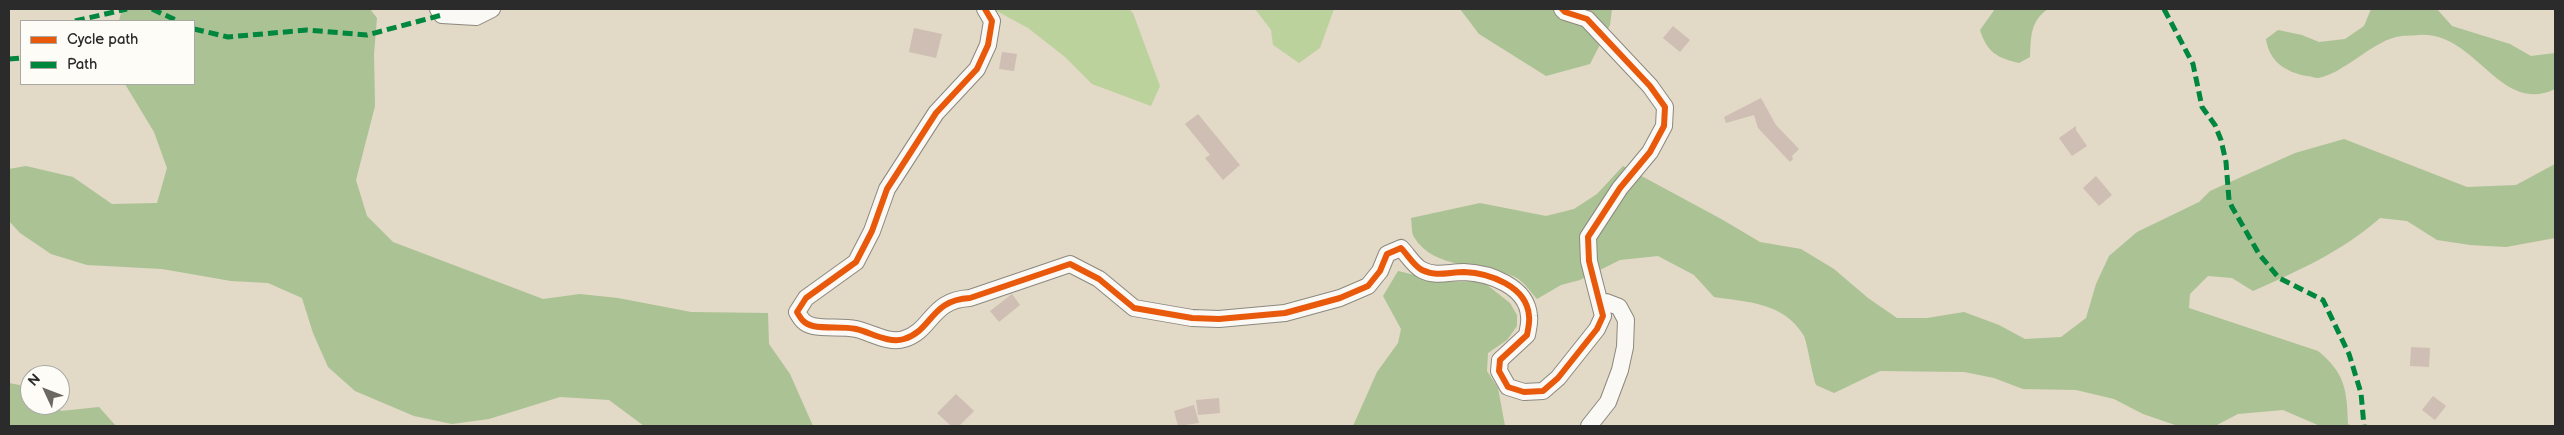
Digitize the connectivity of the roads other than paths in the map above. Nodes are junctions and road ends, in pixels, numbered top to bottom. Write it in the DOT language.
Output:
graph roads {
  1 [pos="438,9"];
  2 [pos="492,9"];
  3 [pos="985,9"];
  4 [pos="1562,9"];
  5 [pos="1601,308"];
  6 [pos="1589,426"];
  1 -- 2 [label="street"];
  3 -- 5 [label="street"];
  4 -- 5 [label="street"];
  5 -- 6 [label="street"];
}
